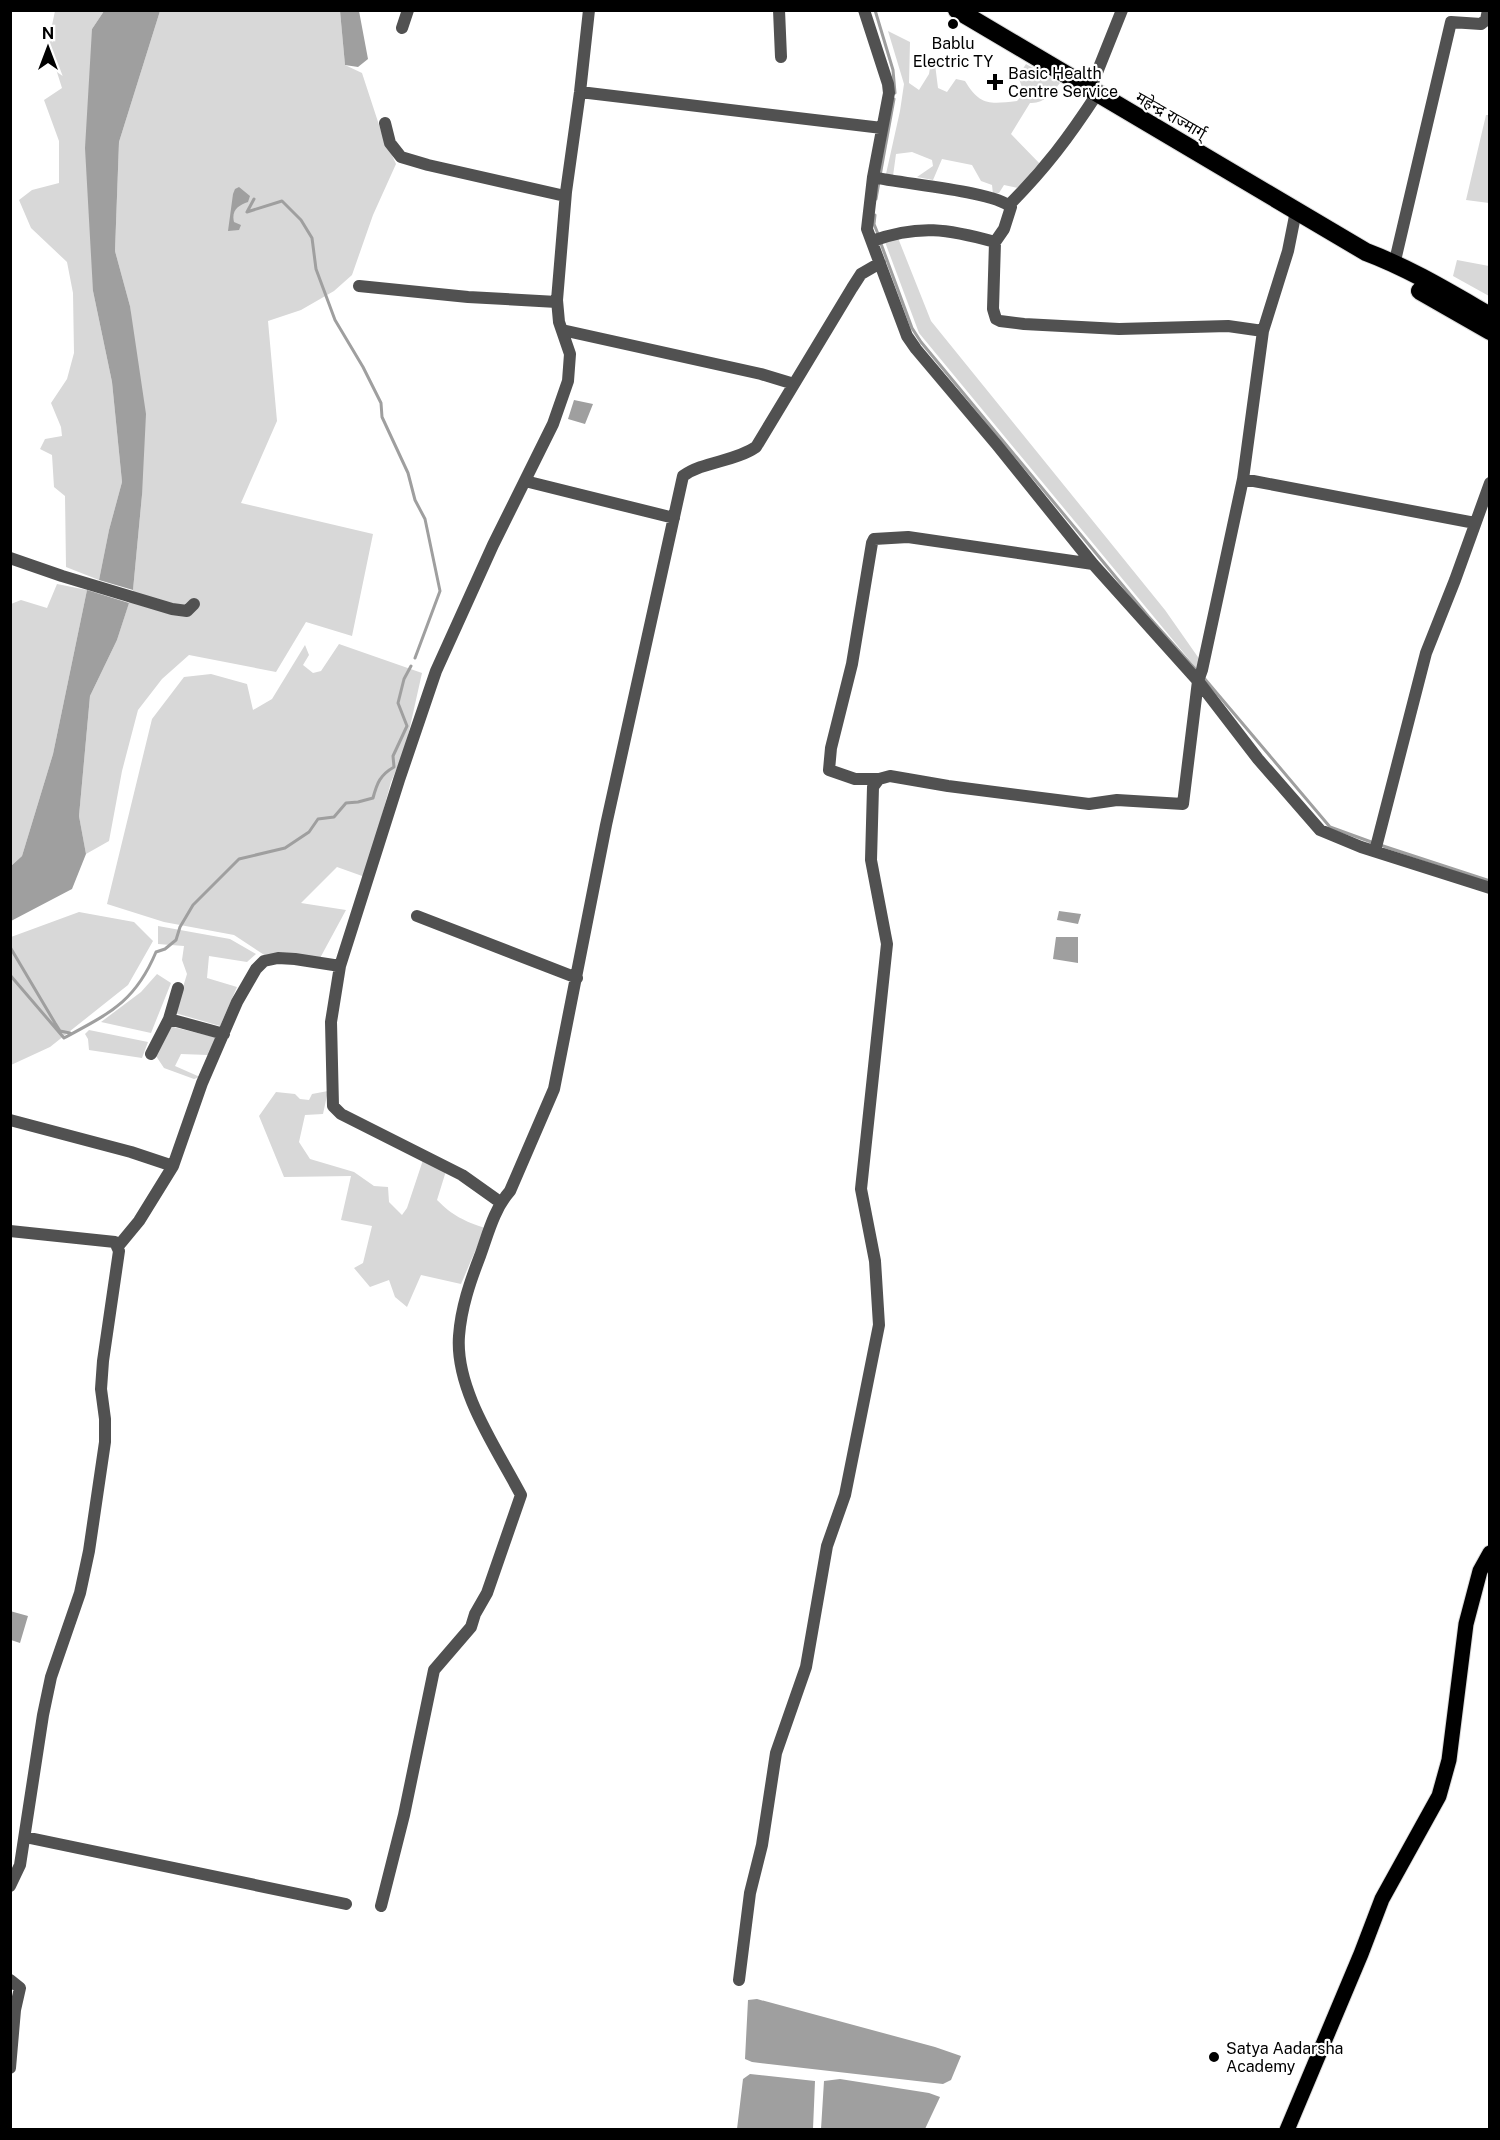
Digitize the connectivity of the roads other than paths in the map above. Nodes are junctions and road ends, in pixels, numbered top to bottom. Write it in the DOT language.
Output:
graph roads {
  1 [pos="408,10"];
  2 [pos="589,10"];
  3 [pos="779,10"];
  4 [pos="864,10"];
  5 [pos="957,10"];
  6 [pos="1122,10"];
  7 [pos="1488,10"];
  8 [pos="402,28"];
  9 [pos="781,57"];
  10 [pos="580,92"];
  11 [pos="1094,92"];
  12 [pos="385,123"];
  13 [pos="882,128"];
  14 [pos="879,179"];
  15 [pos="566,196"];
  16 [pos="1009,205"];
  17 [pos="1296,211"];
  18 [pos="877,239"];
  19 [pos="995,242"];
  20 [pos="1366,252"];
  21 [pos="880,263"];
  22 [pos="1394,265"];
  23 [pos="359,286"];
  24 [pos="557,302"];
  25 [pos="1490,316"];
  26 [pos="562,330"];
  27 [pos="1263,331"];
  28 [pos="1490,332"];
  29 [pos="794,384"];
  30 [pos="1244,479"];
  31 [pos="525,481"];
  32 [pos="1490,483"];
  33 [pos="674,518"];
  34 [pos="1474,523"];
  35 [pos="10,558"];
  36 [pos="1093,564"];
  37 [pos="194,603"];
  38 [pos="1200,676"];
  39 [pos="879,779"];
  40 [pos="1375,851"];
  41 [pos="1490,888"];
  42 [pos="417,916"];
  43 [pos="340,966"];
  44 [pos="577,978"];
  45 [pos="178,988"];
  46 [pos="169,1019"];
  47 [pos="224,1034"];
  48 [pos="151,1054"];
  49 [pos="10,1120"];
  50 [pos="173,1166"];
  51 [pos="500,1202"];
  52 [pos="10,1231"];
  53 [pos="115,1242"];
  54 [pos="1490,1552"];
  55 [pos="25,1837"];
  56 [pos="10,1886"];
  57 [pos="346,1904"];
  58 [pos="381,1906"];
  59 [pos="10,1980"];
  60 [pos="739,1980"];
  61 [pos="10,2068"];
  62 [pos="1287,2130"];
  1 -- 8 [label="street"];
  2 -- 10 [label="street"];
  3 -- 9 [label="street"];
  4 -- 13 [label="street"];
  5 -- 11 [label="highway, महेन्द्र राज्मार्ग्"];
  6 -- 11 [label="street"];
  7 -- 22 [label="street"];
  10 -- 13 [label="street"];
  10 -- 15 [label="street"];
  11 -- 16 [label="street"];
  11 -- 17 [label="highway, महेन्द्र राज्मार्ग्"];
  12 -- 15 [label="street"];
  13 -- 14 [label="street"];
  14 -- 16 [label="street"];
  14 -- 18 [label="street"];
  15 -- 24 [label="street"];
  16 -- 19 [label="street"];
  17 -- 20 [label="highway, महेन्द्र राज्मार्ग्"];
  17 -- 27 [label="street"];
  18 -- 19 [label="street"];
  18 -- 21 [label="street"];
  19 -- 27 [label="street"];
  20 -- 22 [label="highway, महेन्द्र राज्मार्ग्"];
  20 -- 28 [label="highway, महेन्द्र राज्मार्ग्"];
  21 -- 29 [label="street"];
  21 -- 36 [label="street"];
  22 -- 25 [label="highway, महेन्द्र राज्मार्ग्"];
  23 -- 24 [label="street"];
  24 -- 26 [label="street"];
  26 -- 29 [label="street"];
  26 -- 31 [label="street"];
  27 -- 30 [label="street"];
  29 -- 33 [label="street"];
  30 -- 34 [label="street"];
  30 -- 38 [label="street"];
  31 -- 33 [label="street"];
  31 -- 43 [label="street"];
  32 -- 34 [label="street"];
  33 -- 44 [label="street"];
  34 -- 40 [label="street"];
  35 -- 37 [label="street"];
  36 -- 38 [label="street"];
  36 -- 39 [label="street"];
  38 -- 39 [label="street"];
  38 -- 40 [label="street"];
  39 -- 60 [label="street"];
  40 -- 41 [label="street"];
  42 -- 44 [label="street"];
  43 -- 47 [label="street"];
  43 -- 51 [label="street"];
  44 -- 51 [label="street"];
  45 -- 46 [label="street"];
  46 -- 47 [label="street"];
  46 -- 48 [label="street"];
  47 -- 50 [label="street"];
  49 -- 50 [label="street"];
  50 -- 53 [label="street"];
  51 -- 58 [label="street"];
  52 -- 53 [label="street"];
  53 -- 55 [label="street"];
  54 -- 62 [label="main road"];
  55 -- 56 [label="street"];
  55 -- 57 [label="street"];
  59 -- 61 [label="street"];
}
